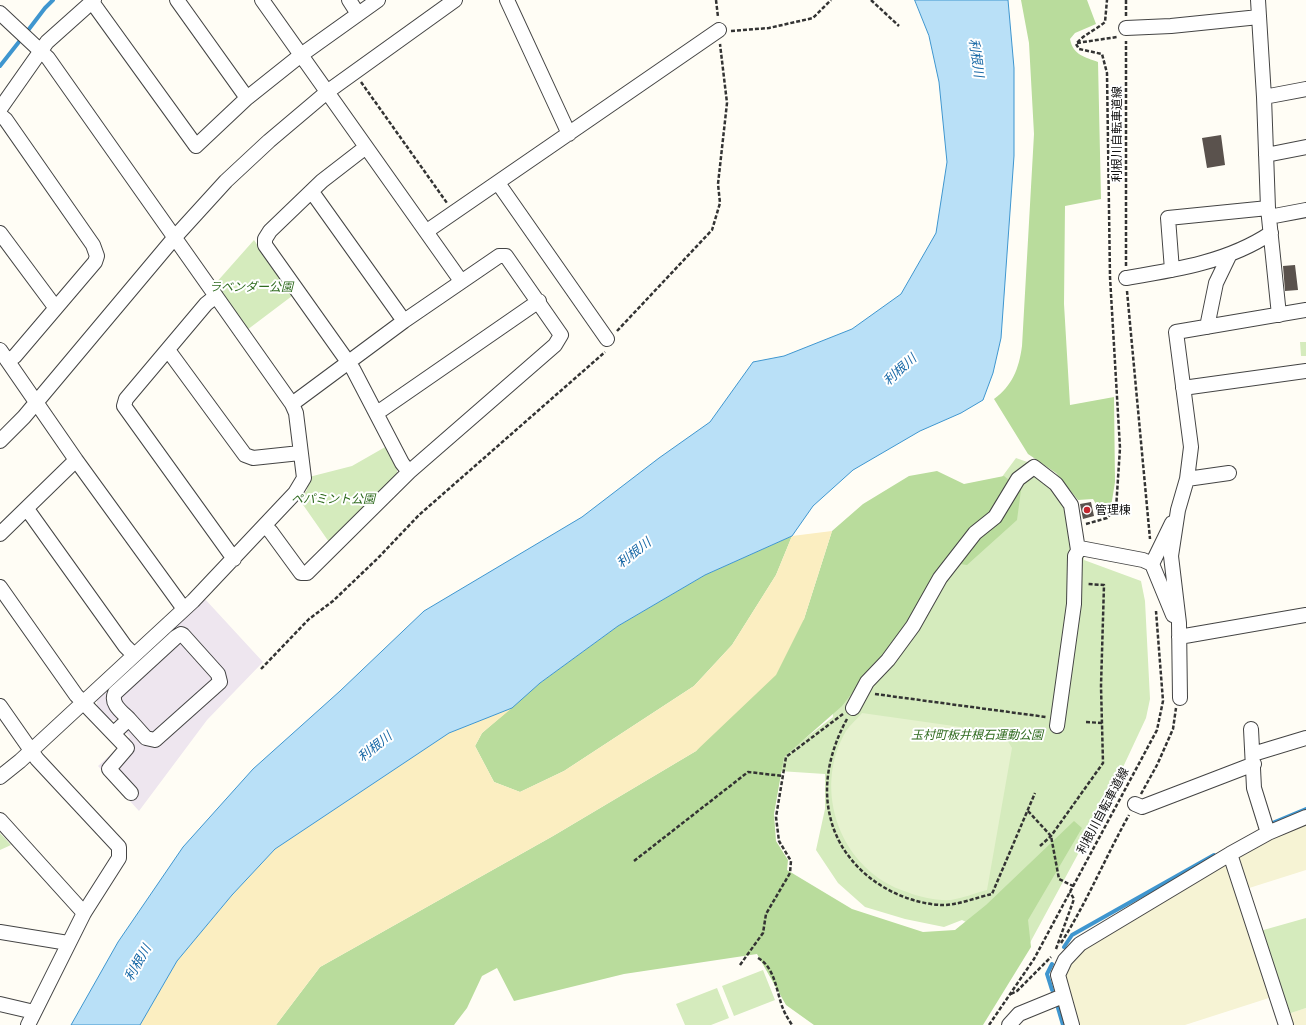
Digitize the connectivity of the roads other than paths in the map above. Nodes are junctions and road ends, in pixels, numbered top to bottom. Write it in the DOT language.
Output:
graph roads {
  1 [pos="177,0"];
  2 [pos="262,0"];
  3 [pos="348,0"];
  4 [pos="378,0"];
  5 [pos="455,0"];
  6 [pos="507,0"];
  7 [pos="1258,0"];
  8 [pos="93,1"];
  9 [pos="0,13"];
  10 [pos="358,14"];
  11 [pos="1259,18"];
  12 [pos="719,30"];
  13 [pos="1126,32"];
  14 [pos="36,46"];
  15 [pos="301,55"];
  16 [pos="1306,89"];
  17 [pos="327,92"];
  18 [pos="247,98"];
  19 [pos="1264,98"];
  20 [pos="0,109"];
  21 [pos="0,115"];
  22 [pos="569,134"];
  23 [pos="366,147"];
  24 [pos="1306,147"];
  25 [pos="1266,155"];
  26 [pos="498,183"];
  27 [pos="312,192"];
  28 [pos="1306,210"];
  29 [pos="1269,213"];
  30 [pos="427,231"];
  31 [pos="0,233"];
  32 [pos="1271,233"];
  33 [pos="175,237"];
  34 [pos="1230,254"];
  35 [pos="1172,270"];
  36 [pos="1126,278"];
  37 [pos="461,281"];
  38 [pos="216,296"];
  39 [pos="539,300"];
  40 [pos="55,307"];
  41 [pos="1306,310"];
  42 [pos="1279,315"];
  43 [pos="404,321"];
  44 [pos="1207,327"];
  45 [pos="608,339"];
  46 [pos="168,350"];
  47 [pos="4,356"];
  48 [pos="347,361"];
  49 [pos="1306,371"];
  50 [pos="1183,388"];
  51 [pos="37,402"];
  52 [pos="292,404"];
  53 [pos="377,413"];
  54 [pos="0,441"];
  55 [pos="300,453"];
  56 [pos="76,460"];
  57 [pos="409,472"];
  58 [pos="1229,473"];
  59 [pos="1187,479"];
  60 [pos="27,509"];
  61 [pos="1178,510"];
  62 [pos="265,526"];
  63 [pos="0,534"];
  64 [pos="1078,550"];
  65 [pos="234,559"];
  66 [pos="1152,564"];
  67 [pos="0,587"];
  68 [pos="184,610"];
  69 [pos="1306,615"];
  70 [pos="1179,630"];
  71 [pos="134,656"];
  72 [pos="1180,698"];
  73 [pos="84,703"];
  74 [pos="0,706"];
  75 [pos="853,708"];
  76 [pos="129,720"];
  77 [pos="1058,723"];
  78 [pos="1251,729"];
  79 [pos="118,738"];
  80 [pos="1306,738"];
  81 [pos="31,750"];
  82 [pos="1254,759"];
  83 [pos="0,776"];
  84 [pos="131,794"];
  85 [pos="1136,804"];
  86 [pos="1306,817"];
  87 [pos="0,820"];
  88 [pos="1268,834"];
  89 [pos="1230,854"];
  90 [pos="84,913"];
  91 [pos="0,932"];
  92 [pos="68,943"];
  93 [pos="1063,996"];
  94 [pos="0,1004"];
  95 [pos="34,1012"];
  96 [pos="28,1025"];
  97 [pos="1009,1025"];
  98 [pos="1072,1025"];
  99 [pos="1286,1025"];
  1 -- 18 [label="street"];
  2 -- 15 [label="street"];
  3 -- 10 [label="street"];
  4 -- 10 [label="street"];
  5 -- 17 [label="street"];
  6 -- 22 [label="street"];
  7 -- 11 [label="street"];
  8 -- 14 [label="street"];
  8 -- 18 [label="street"];
  9 -- 14 [label="street"];
  10 -- 15 [label="street"];
  11 -- 13 [label="street"];
  11 -- 19 [label="street"];
  12 -- 22 [label="street"];
  14 -- 20 [label="street"];
  14 -- 33 [label="street"];
  15 -- 17 [label="street"];
  15 -- 18 [label="street"];
  16 -- 19 [label="street"];
  17 -- 23 [label="street"];
  17 -- 33 [label="street"];
  19 -- 25 [label="street"];
  21 -- 40 [label="street"];
  22 -- 26 [label="street"];
  23 -- 27 [label="street"];
  23 -- 30 [label="street"];
  24 -- 25 [label="street"];
  25 -- 29 [label="street"];
  26 -- 30 [label="street"];
  26 -- 45 [label="street"];
  27 -- 43 [label="street"];
  27 -- 48 [label="street"];
  28 -- 29 [label="street"];
  29 -- 32 [label="street"];
  29 -- 35 [label="street"];
  30 -- 37 [label="street"];
  31 -- 40 [label="street"];
  32 -- 34 [label="street"];
  32 -- 42 [label="street"];
  33 -- 38 [label="street"];
  33 -- 51 [label="street"];
  34 -- 35 [label="street"];
  34 -- 44 [label="street"];
  35 -- 36 [label="street"];
  37 -- 39 [label="street"];
  37 -- 43 [label="street"];
  38 -- 46 [label="street"];
  38 -- 52 [label="street"];
  39 -- 53 [label="street"];
  39 -- 57 [label="street"];
  40 -- 47 [label="street"];
  41 -- 42 [label="street"];
  42 -- 44 [label="street"];
  43 -- 48 [label="street"];
  44 -- 50 [label="street"];
  46 -- 55 [label="street"];
  46 -- 65 [label="street"];
  47 -- 51 [label="street"];
  48 -- 52 [label="street"];
  48 -- 53 [label="street"];
  49 -- 50 [label="street"];
  50 -- 59 [label="street"];
  51 -- 54 [label="street"];
  51 -- 56 [label="street"];
  52 -- 55 [label="street"];
  53 -- 57 [label="street"];
  55 -- 62 [label="street"];
  56 -- 60 [label="street"];
  56 -- 68 [label="street"];
  57 -- 62 [label="street"];
  58 -- 59 [label="street"];
  59 -- 61 [label="street"];
  60 -- 63 [label="street"];
  60 -- 71 [label="street"];
  61 -- 66 [label="street"];
  61 -- 70 [label="street"];
  62 -- 65 [label="street"];
  64 -- 66 [label="street"];
  64 -- 75 [label="street"];
  64 -- 77 [label="street"];
  65 -- 68 [label="street"];
  66 -- 70 [label="street"];
  67 -- 73 [label="street"];
  68 -- 71 [label="street"];
  69 -- 70 [label="street"];
  70 -- 72 [label="street"];
  71 -- 73 [label="street"];
  73 -- 79 [label="street"];
  73 -- 81 [label="street"];
  74 -- 81 [label="street"];
  76 -- 76 [label="street"];
  76 -- 79 [label="street"];
  78 -- 82 [label="street"];
  79 -- 84 [label="street"];
  80 -- 82 [label="street"];
  81 -- 83 [label="street"];
  81 -- 90 [label="street"];
  82 -- 85 [label="street"];
  82 -- 88 [label="street"];
  86 -- 88 [label="street"];
  87 -- 90 [label="street"];
  88 -- 89 [label="street"];
  89 -- 93 [label="street"];
  89 -- 99 [label="street"];
  90 -- 92 [label="street"];
  91 -- 92 [label="street"];
  92 -- 95 [label="street"];
  93 -- 97 [label="street"];
  93 -- 98 [label="street"];
  94 -- 95 [label="street"];
  95 -- 96 [label="street"];
}
